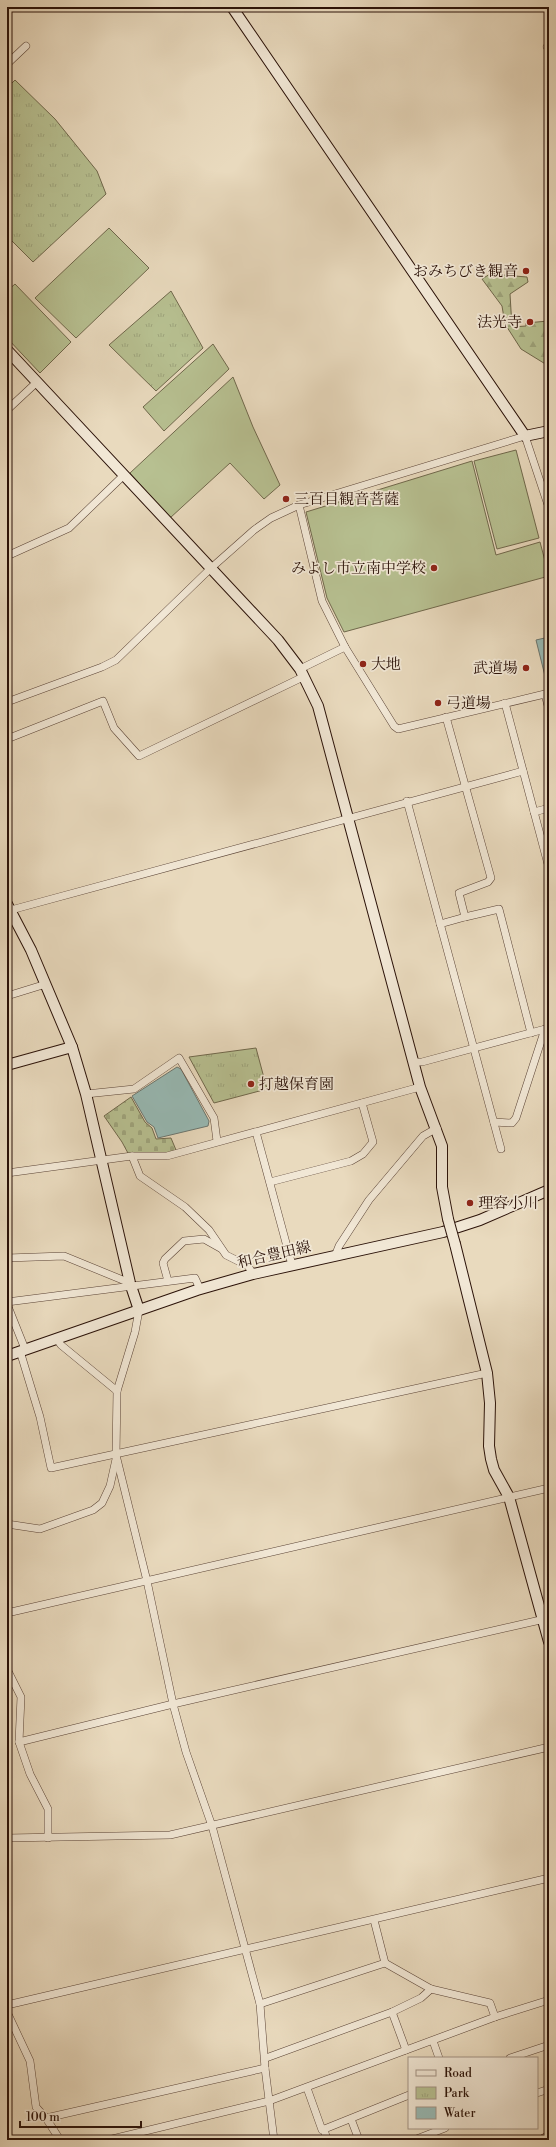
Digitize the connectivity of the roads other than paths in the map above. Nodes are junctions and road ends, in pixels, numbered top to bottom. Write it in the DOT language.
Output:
graph roads {
  1 [pos="232,7"];
  2 [pos="26,46"];
  3 [pos="7,64"];
  4 [pos="7,350"];
  5 [pos="37,382"];
  6 [pos="7,410"];
  7 [pos="549,431"];
  8 [pos="525,436"];
  9 [pos="123,476"];
  10 [pos="299,505"];
  11 [pos="549,508"];
  12 [pos="7,556"];
  13 [pos="210,570"];
  14 [pos="345,647"];
  15 [pos="301,673"];
  16 [pos="547,694"];
  17 [pos="7,702"];
  18 [pos="505,703"];
  19 [pos="549,710"];
  20 [pos="446,717"];
  21 [pos="7,739"];
  22 [pos="523,771"];
  23 [pos="466,785"];
  24 [pos="407,801"];
  25 [pos="549,808"];
  26 [pos="534,812"];
  27 [pos="348,818"];
  28 [pos="549,868"];
  29 [pos="9,907"];
  30 [pos="465,917"];
  31 [pos="440,924"];
  32 [pos="46,984"];
  33 [pos="7,996"];
  34 [pos="547,1028"];
  35 [pos="531,1033"];
  36 [pos="72,1047"];
  37 [pos="473,1048"];
  38 [pos="413,1062"];
  39 [pos="7,1065"];
  40 [pos="420,1087"];
  41 [pos="86,1094"];
  42 [pos="362,1103"];
  43 [pos="494,1122"];
  44 [pos="437,1128"];
  45 [pos="256,1132"];
  46 [pos="217,1142"];
  47 [pos="501,1149"];
  48 [pos="132,1156"];
  49 [pos="100,1160"];
  50 [pos="7,1173"];
  51 [pos="270,1182"];
  52 [pos="549,1190"];
  53 [pos="220,1248"];
  54 [pos="335,1256"];
  55 [pos="7,1258"];
  56 [pos="292,1265"];
  57 [pos="253,1274"];
  58 [pos="168,1281"];
  59 [pos="130,1284"];
  60 [pos="200,1289"];
  61 [pos="7,1303"];
  62 [pos="139,1310"];
  63 [pos="56,1338"];
  64 [pos="22,1350"];
  65 [pos="7,1356"];
  66 [pos="486,1373"];
  67 [pos="117,1391"];
  68 [pos="116,1455"];
  69 [pos="549,1488"];
  70 [pos="509,1497"];
  71 [pos="7,1524"];
  72 [pos="147,1581"];
  73 [pos="7,1613"];
  74 [pos="546,1618"];
  75 [pos="549,1642"];
  76 [pos="7,1669"];
  77 [pos="173,1704"];
  78 [pos="19,1742"];
  79 [pos="549,1748"];
  80 [pos="212,1826"];
  81 [pos="7,1838"];
  82 [pos="48,1838"];
  83 [pos="549,1878"];
  84 [pos="374,1920"];
  85 [pos="246,1950"];
  86 [pos="385,1963"];
  87 [pos="431,1989"];
  88 [pos="549,2000"];
  89 [pos="260,2004"];
  90 [pos="7,2005"];
  91 [pos="7,2012"];
  92 [pos="392,2012"];
  93 [pos="496,2017"];
  94 [pos="433,2041"];
  95 [pos="549,2045"];
  96 [pos="406,2050"];
  97 [pos="439,2057"];
  98 [pos="513,2057"];
  99 [pos="266,2058"];
  100 [pos="265,2068"];
  101 [pos="307,2088"];
  102 [pos="549,2089"];
  103 [pos="538,2093"];
  104 [pos="408,2095"];
  105 [pos="269,2101"];
  106 [pos="46,2118"];
  107 [pos="351,2119"];
  108 [pos="324,2129"];
  109 [pos="442,2129"];
  110 [pos="549,2139"];
  111 [pos="60,2140"];
  112 [pos="108,2140"];
  113 [pos="274,2140"];
  114 [pos="327,2140"];
  115 [pos="359,2140"];
  116 [pos="414,2140"];
  117 [pos="546,2140"];
  1 -- 8 [label="street"];
  2 -- 3 [label="street"];
  4 -- 5 [label="street"];
  5 -- 6 [label="street"];
  5 -- 9 [label="street"];
  7 -- 8 [label="street"];
  8 -- 10 [label="street"];
  8 -- 11 [label="street"];
  9 -- 12 [label="street"];
  9 -- 13 [label="street"];
  10 -- 13 [label="street"];
  10 -- 14 [label="street"];
  13 -- 15 [label="street"];
  13 -- 17 [label="street"];
  14 -- 15 [label="street"];
  14 -- 20 [label="street"];
  15 -- 21 [label="street"];
  15 -- 27 [label="street"];
  16 -- 18 [label="street"];
  16 -- 19 [label="street"];
  18 -- 20 [label="street"];
  18 -- 22 [label="street"];
  20 -- 23 [label="street"];
  22 -- 23 [label="street"];
  22 -- 26 [label="street"];
  23 -- 24 [label="street"];
  23 -- 30 [label="street"];
  24 -- 27 [label="street"];
  24 -- 31 [label="street"];
  25 -- 26 [label="street"];
  26 -- 28 [label="street"];
  27 -- 29 [label="street"];
  27 -- 38 [label="street"];
  29 -- 32 [label="street"];
  30 -- 31 [label="street"];
  30 -- 35 [label="street"];
  31 -- 37 [label="street"];
  32 -- 33 [label="street"];
  32 -- 36 [label="street"];
  34 -- 35 [label="street"];
  34 -- 43 [label="street"];
  35 -- 37 [label="street"];
  36 -- 39 [label="street"];
  36 -- 41 [label="street"];
  37 -- 38 [label="street"];
  37 -- 43 [label="street"];
  38 -- 40 [label="street"];
  40 -- 42 [label="street"];
  40 -- 44 [label="street"];
  41 -- 46 [label="street"];
  41 -- 49 [label="street"];
  42 -- 45 [label="street"];
  42 -- 51 [label="street"];
  43 -- 47 [label="street"];
  44 -- 54 [label="street"];
  44 -- 66 [label="street, bridge"];
  45 -- 46 [label="street"];
  45 -- 51 [label="street"];
  46 -- 48 [label="street"];
  48 -- 49 [label="street"];
  48 -- 53 [label="street"];
  49 -- 50 [label="street"];
  49 -- 59 [label="street"];
  51 -- 56 [label="street"];
  52 -- 54 [label="street, 和合豊田線"];
  53 -- 57 [label="street"];
  53 -- 58 [label="street"];
  54 -- 56 [label="street, 和合豊田線"];
  55 -- 59 [label="street"];
  56 -- 57 [label="street, 和合豊田線"];
  57 -- 60 [label="street, 和合豊田線"];
  58 -- 59 [label="street"];
  58 -- 60 [label="street"];
  59 -- 61 [label="street"];
  59 -- 62 [label="street"];
  60 -- 62 [label="street, 和合豊田線"];
  61 -- 64 [label="street"];
  62 -- 63 [label="street, 和合豊田線"];
  62 -- 67 [label="street"];
  63 -- 64 [label="street, 和合豊田線"];
  63 -- 67 [label="street"];
  64 -- 65 [label="street, 和合豊田線"];
  64 -- 68 [label="street"];
  66 -- 68 [label="street"];
  66 -- 70 [label="street"];
  67 -- 68 [label="street"];
  68 -- 71 [label="street"];
  68 -- 72 [label="street"];
  69 -- 70 [label="street"];
  70 -- 72 [label="street"];
  70 -- 74 [label="street"];
  72 -- 73 [label="street"];
  72 -- 77 [label="street"];
  74 -- 75 [label="street"];
  74 -- 77 [label="street"];
  76 -- 78 [label="street"];
  77 -- 78 [label="street"];
  77 -- 80 [label="street"];
  78 -- 82 [label="street"];
  79 -- 80 [label="street"];
  80 -- 82 [label="street"];
  80 -- 85 [label="street"];
  81 -- 82 [label="street"];
  83 -- 84 [label="street"];
  84 -- 85 [label="street"];
  84 -- 86 [label="street"];
  85 -- 89 [label="street"];
  85 -- 90 [label="street"];
  86 -- 87 [label="street"];
  86 -- 89 [label="street"];
  87 -- 92 [label="street"];
  87 -- 93 [label="street"];
  88 -- 93 [label="street"];
  89 -- 99 [label="street"];
  91 -- 106 [label="street"];
  92 -- 96 [label="street"];
  92 -- 99 [label="street"];
  93 -- 94 [label="street"];
  94 -- 96 [label="street"];
  94 -- 97 [label="street"];
  95 -- 98 [label="street"];
  96 -- 101 [label="street"];
  99 -- 100 [label="street"];
  100 -- 105 [label="street"];
  100 -- 106 [label="street"];
  101 -- 105 [label="street"];
  101 -- 108 [label="street"];
  102 -- 103 [label="street"];
  104 -- 107 [label="street"];
  105 -- 112 [label="street"];
  105 -- 113 [label="street"];
  106 -- 111 [label="street"];
  107 -- 108 [label="street"];
  107 -- 115 [label="street"];
  108 -- 114 [label="street"];
  109 -- 116 [label="street"];
  110 -- 117 [label="highway"];
}
